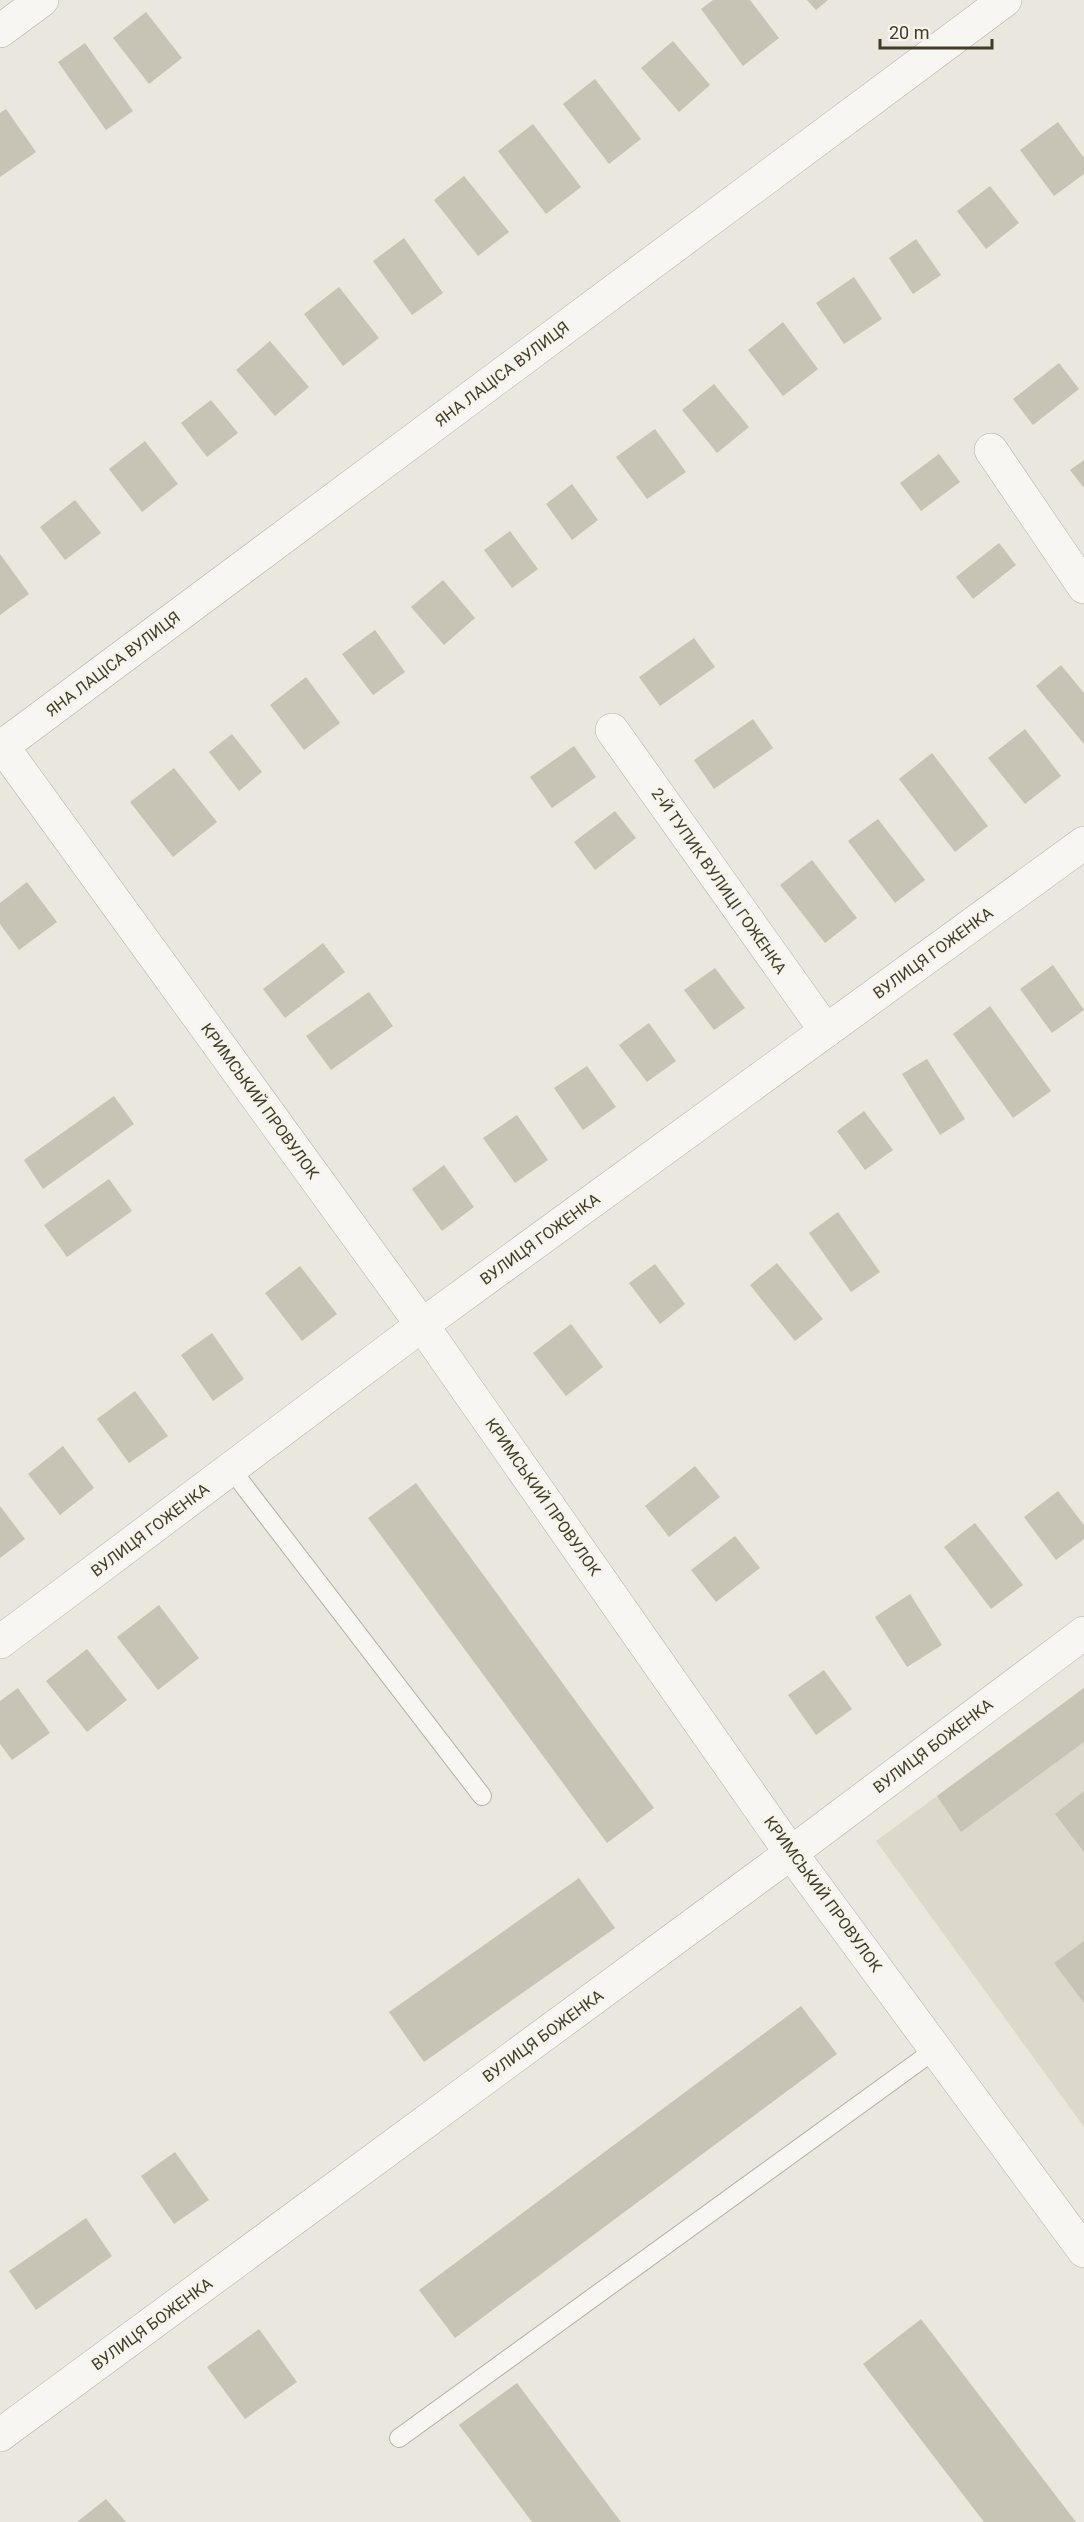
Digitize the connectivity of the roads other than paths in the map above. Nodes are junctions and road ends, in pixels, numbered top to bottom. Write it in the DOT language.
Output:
graph roads {
  1 [pos="42,0"];
  2 [pos="1005,0"];
  3 [pos="0,31"];
  4 [pos="991,450"];
  5 [pos="1084,588"];
  6 [pos="612,730"];
  7 [pos="1,746"];
  8 [pos="1084,843"];
  9 [pos="826,1031"];
  10 [pos="423,1325"];
  11 [pos="231,1469"];
  12 [pos="1084,1633"];
  13 [pos="0,1642"];
  14 [pos="482,1797"];
  15 [pos="791,1852"];
  16 [pos="936,2049"];
  17 [pos="1084,2252"];
  18 [pos="0,2435"];
  19 [pos="399,2438"];
  1 -- 3 [label="street"];
  2 -- 7 [label="street, ЯНА ЛАЦІСА ВУЛИЦЯ"];
  4 -- 5 [label="street"];
  6 -- 9 [label="street, 2-Й ТУПИК ВУЛИЦІ ГОЖЕНКА"];
  7 -- 10 [label="street, КРИМСЬКИЙ ПРОВУЛОК"];
  8 -- 9 [label="street, ВУЛИЦЯ ГОЖЕНКА"];
  9 -- 10 [label="street, ВУЛИЦЯ ГОЖЕНКА"];
  10 -- 11 [label="street, ВУЛИЦЯ ГОЖЕНКА"];
  10 -- 15 [label="street, КРИМСЬКИЙ ПРОВУЛОК"];
  11 -- 13 [label="street, ВУЛИЦЯ ГОЖЕНКА"];
  11 -- 14 [label="lane"];
  12 -- 15 [label="street, ВУЛИЦЯ БОЖЕНКА"];
  15 -- 16 [label="street, КРИМСЬКИЙ ПРОВУЛОК"];
  15 -- 18 [label="street, ВУЛИЦЯ БОЖЕНКА"];
  16 -- 17 [label="street, КРИМСЬКИЙ ПРОВУЛОК"];
  16 -- 19 [label="lane"];
}
